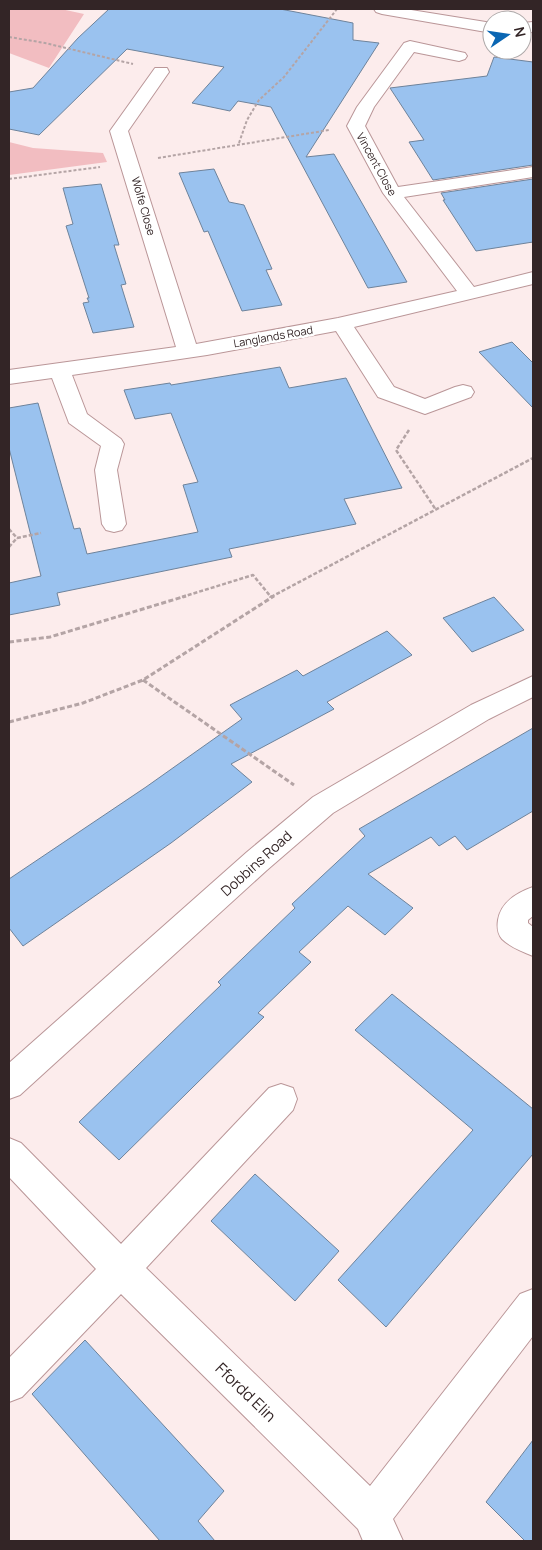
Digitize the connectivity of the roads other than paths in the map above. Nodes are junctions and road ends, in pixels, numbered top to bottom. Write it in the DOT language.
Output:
graph roads {
  1 [pos="382,9"];
  2 [pos="482,27"];
  3 [pos="459,56"];
  4 [pos="161,72"];
  5 [pos="533,172"];
  6 [pos="392,193"];
  7 [pos="533,278"];
  8 [pos="469,294"];
  9 [pos="342,324"];
  10 [pos="188,351"];
  11 [pos="60,371"];
  12 [pos="9,377"];
  13 [pos="463,392"];
  14 [pos="114,524"];
  15 [pos="533,686"];
  16 [pos="533,900"];
  17 [pos="533,942"];
  18 [pos="9,1084"];
  19 [pos="281,1099"];
  20 [pos="9,1154"];
  21 [pos="121,1269"];
  22 [pos="533,1307"];
  23 [pos="9,1384"];
  24 [pos="377,1528"];
  1 -- 2 [label="street"];
  3 -- 6 [label="street, Vincent Close"];
  4 -- 10 [label="street, Wolfe Close"];
  5 -- 6 [label="street"];
  6 -- 8 [label="street, Vincent Close"];
  7 -- 8 [label="street, Langlands Road"];
  8 -- 9 [label="street, Langlands Road"];
  9 -- 10 [label="street, Langlands Road"];
  9 -- 13 [label="street"];
  10 -- 11 [label="street, Langlands Road"];
  11 -- 12 [label="street, Langlands Road"];
  11 -- 14 [label="street"];
  15 -- 18 [label="street, Dobbins Road"];
  16 -- 17 [label="street"];
  19 -- 21 [label="street"];
  20 -- 21 [label="street, Ffordd Elin"];
  21 -- 23 [label="street"];
  21 -- 24 [label="street, Ffordd Elin"];
  22 -- 24 [label="street, Ffordd Elin"];
}
